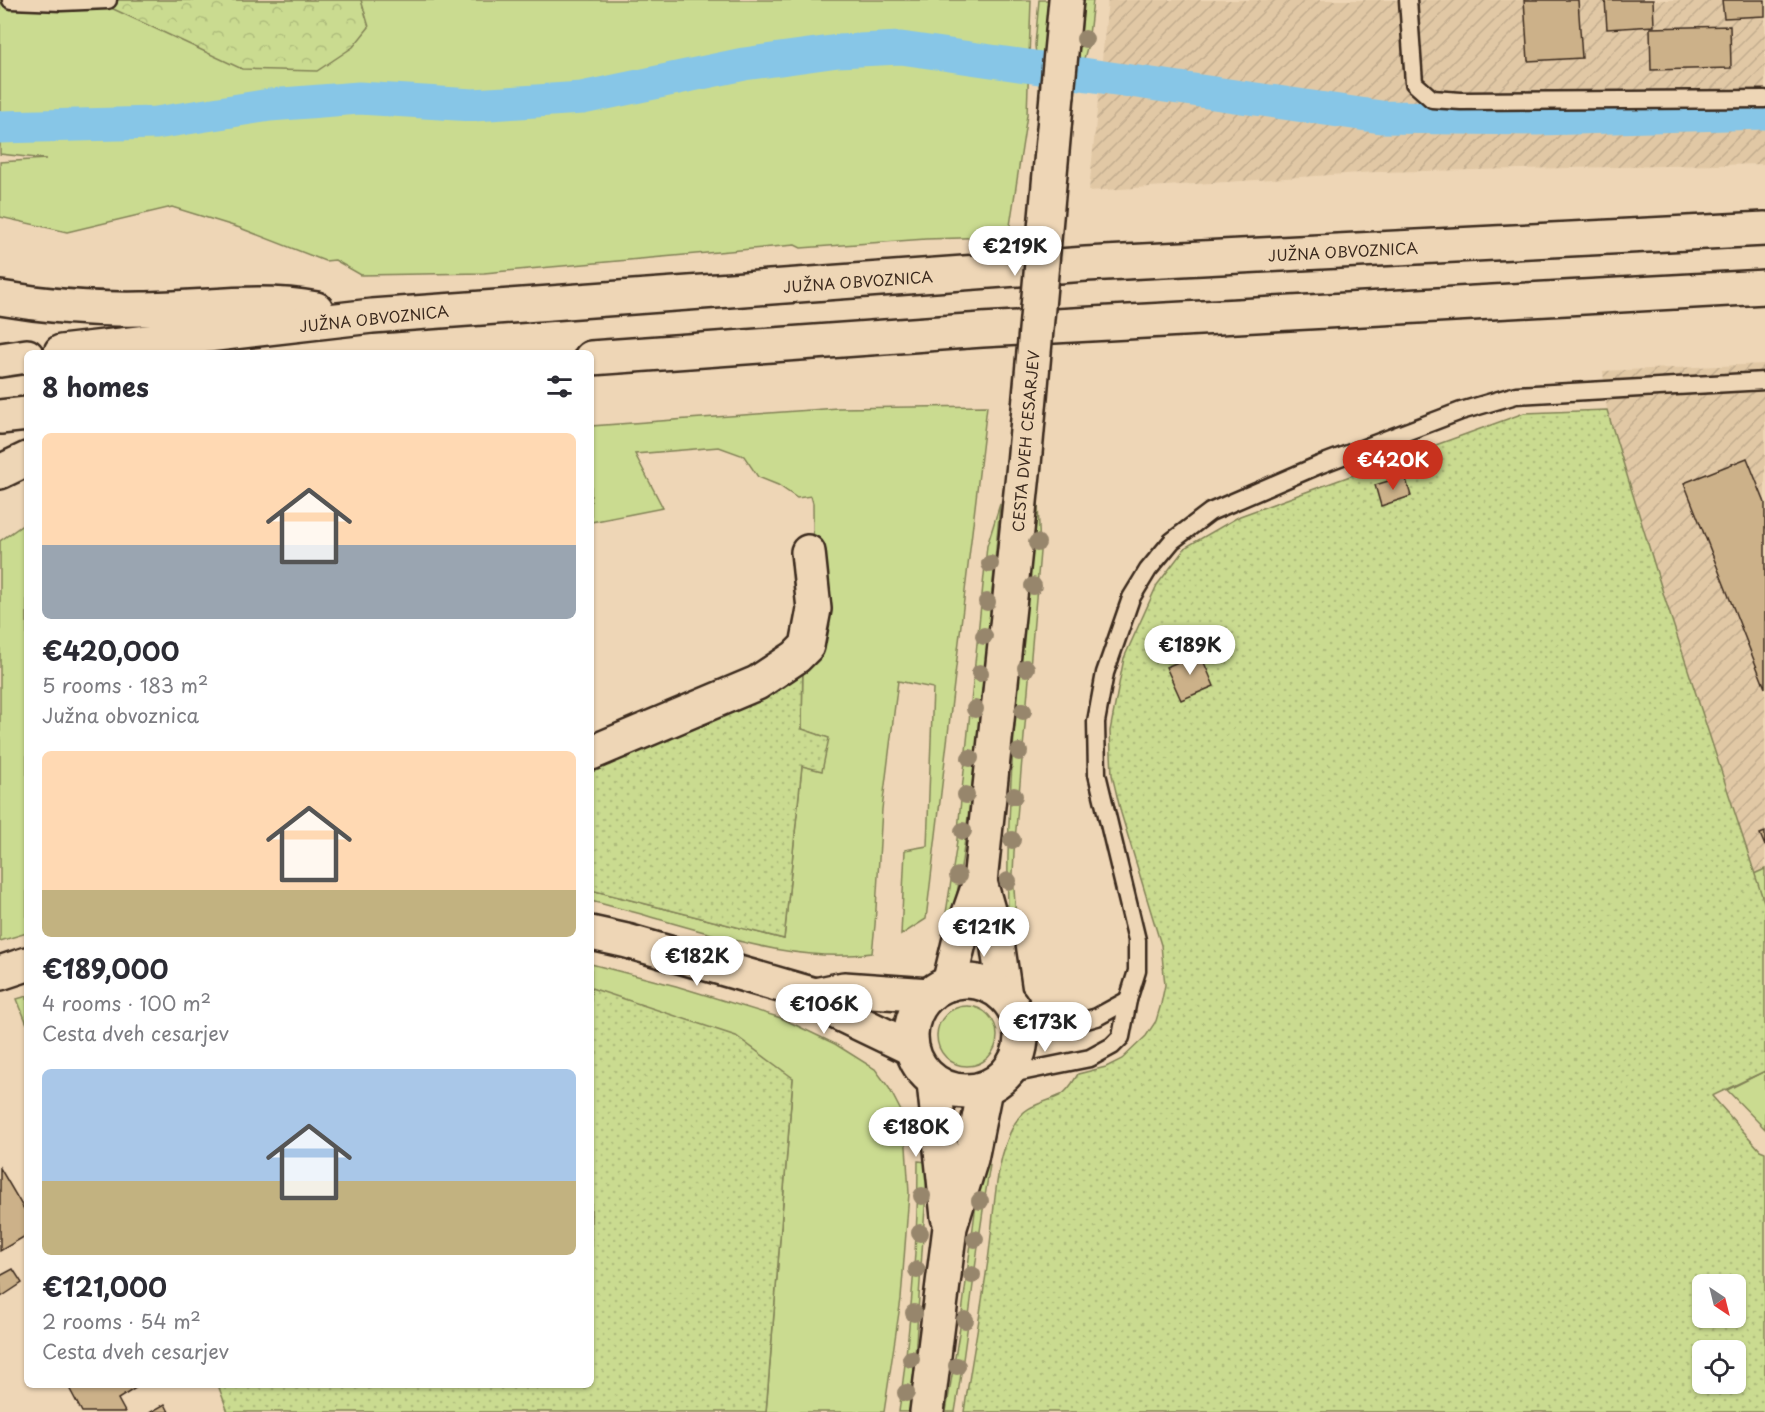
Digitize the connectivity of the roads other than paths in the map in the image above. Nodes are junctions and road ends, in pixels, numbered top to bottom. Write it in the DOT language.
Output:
graph roads {
  1 [pos="11,0"];
  2 [pos="108,0"];
  3 [pos="1066,0"];
  4 [pos="1408,0"];
  5 [pos="1765,99"];
  6 [pos="1765,229"];
  7 [pos="1765,287"];
  8 [pos="0,298"];
  9 [pos="362,318"];
  10 [pos="79,350"];
  11 [pos="24,356"];
  12 [pos="594,358"];
  13 [pos="0,360"];
  14 [pos="1765,381"];
  15 [pos="24,414"];
  16 [pos="0,417"];
  17 [pos="24,460"];
  18 [pos="0,472"];
  19 [pos="808,552"];
  20 [pos="594,752"];
  21 [pos="980,882"];
  22 [pos="594,934"];
  23 [pos="24,965"];
  24 [pos="0,973"];
  25 [pos="939,989"];
  26 [pos="815,996"];
  27 [pos="1128,1000"];
  28 [pos="1011,1007"];
  29 [pos="911,1048"];
  30 [pos="934,1082"];
  31 [pos="995,1082"];
  32 [pos="950,1227"];
  33 [pos="927,1412"];
  1 -- 2 [label="lane"];
  3 -- 21 [label="main road, CESTA DVEH CESARJEV, bridge"];
  4 -- 5 [label="lane"];
  6 -- 9 [label="main road, JUŽNA OBVOZNICA"];
  7 -- 12 [label="main road"];
  8 -- 9 [label="main road"];
  9 -- 10 [label="main road, JUŽNA OBVOZNICA"];
  11 -- 13 [label="main road"];
  14 -- 27 [label="lane"];
  15 -- 16 [label="main road"];
  17 -- 18 [label="main road"];
  19 -- 20 [label="main road"];
  21 -- 25 [label="main road, CESTA DVEH CESARJEV"];
  21 -- 28 [label="main road, CESTA DVEH CESARJEV"];
  22 -- 26 [label="main road"];
  23 -- 24 [label="main road"];
  25 -- 26 [label="main road"];
  25 -- 28 [label="main road"];
  25 -- 29 [label="main road"];
  26 -- 29 [label="main road"];
  27 -- 28 [label="lane"];
  27 -- 31 [label="lane"];
  28 -- 31 [label="main road"];
  29 -- 30 [label="main road"];
  30 -- 31 [label="main road"];
  30 -- 32 [label="main road"];
  31 -- 32 [label="main road"];
  32 -- 33 [label="main road"];
}
